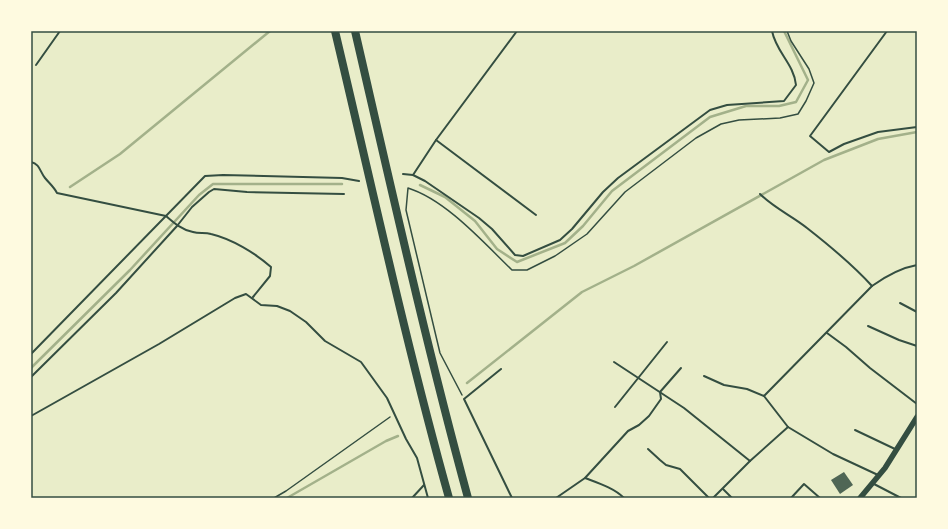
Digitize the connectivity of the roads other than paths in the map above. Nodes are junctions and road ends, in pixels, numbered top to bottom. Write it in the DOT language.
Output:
graph roads {
  1 [pos="60,31"];
  2 [pos="335,31"];
  3 [pos="355,31"];
  4 [pos="517,31"];
  5 [pos="772,31"];
  6 [pos="887,31"];
  7 [pos="36,65"];
  8 [pos="917,127"];
  9 [pos="436,140"];
  10 [pos="31,162"];
  11 [pos="403,174"];
  12 [pos="413,175"];
  13 [pos="359,181"];
  14 [pos="344,194"];
  15 [pos="760,194"];
  16 [pos="536,215"];
  17 [pos="166,216"];
  18 [pos="176,225"];
  19 [pos="917,265"];
  20 [pos="872,286"];
  21 [pos="253,298"];
  22 [pos="900,303"];
  23 [pos="917,312"];
  24 [pos="868,326"];
  25 [pos="826,333"];
  26 [pos="667,342"];
  27 [pos="917,346"];
  28 [pos="31,354"];
  29 [pos="614,362"];
  30 [pos="681,368"];
  31 [pos="501,369"];
  32 [pos="704,376"];
  33 [pos="31,377"];
  34 [pos="639,378"];
  35 [pos="660,392"];
  36 [pos="764,396"];
  37 [pos="917,404"];
  38 [pos="615,407"];
  39 [pos="31,416"];
  40 [pos="917,417"];
  41 [pos="788,427"];
  42 [pos="855,430"];
  43 [pos="648,449"];
  44 [pos="896,449"];
  45 [pos="750,461"];
  46 [pos="879,476"];
  47 [pos="585,478"];
  48 [pos="873,483"];
  49 [pos="424,485"];
  50 [pos="723,489"];
  51 [pos="412,498"];
  52 [pos="428,498"];
  53 [pos="449,498"];
  54 [pos="468,498"];
  55 [pos="512,498"];
  56 [pos="556,498"];
  57 [pos="624,498"];
  58 [pos="709,498"];
  59 [pos="714,498"];
  60 [pos="732,498"];
  61 [pos="791,498"];
  62 [pos="820,498"];
  63 [pos="860,498"];
  64 [pos="901,498"];
  1 -- 7 [label="lane"];
  2 -- 53 [label="highway"];
  3 -- 54 [label="highway"];
  4 -- 9 [label="lane"];
  5 -- 12 [label="lane"];
  6 -- 8 [label="lane"];
  9 -- 12 [label="lane"];
  9 -- 16 [label="lane"];
  10 -- 17 [label="lane"];
  11 -- 12 [label="lane"];
  13 -- 17 [label="lane"];
  14 -- 18 [label="lane"];
  15 -- 20 [label="lane"];
  17 -- 18 [label="lane"];
  17 -- 28 [label="lane"];
  18 -- 21 [label="lane"];
  18 -- 33 [label="lane"];
  19 -- 20 [label="lane"];
  20 -- 25 [label="lane"];
  21 -- 39 [label="lane"];
  21 -- 49 [label="lane"];
  22 -- 23 [label="lane"];
  24 -- 27 [label="lane"];
  25 -- 36 [label="lane"];
  25 -- 37 [label="lane"];
  26 -- 34 [label="lane"];
  29 -- 34 [label="lane"];
  30 -- 35 [label="lane"];
  31 -- 55 [label="lane"];
  32 -- 36 [label="lane"];
  34 -- 35 [label="lane"];
  34 -- 38 [label="lane"];
  35 -- 45 [label="lane"];
  35 -- 47 [label="lane"];
  36 -- 41 [label="lane"];
  40 -- 44 [label="street"];
  41 -- 45 [label="lane"];
  41 -- 46 [label="lane"];
  42 -- 44 [label="lane"];
  43 -- 58 [label="lane"];
  44 -- 46 [label="street"];
  45 -- 50 [label="lane"];
  46 -- 48 [label="street"];
  47 -- 56 [label="lane"];
  47 -- 57 [label="lane"];
  48 -- 63 [label="street"];
  48 -- 64 [label="lane"];
  49 -- 51 [label="lane"];
  49 -- 52 [label="lane"];
  50 -- 59 [label="lane"];
  50 -- 60 [label="lane"];
  61 -- 62 [label="lane"];
}
